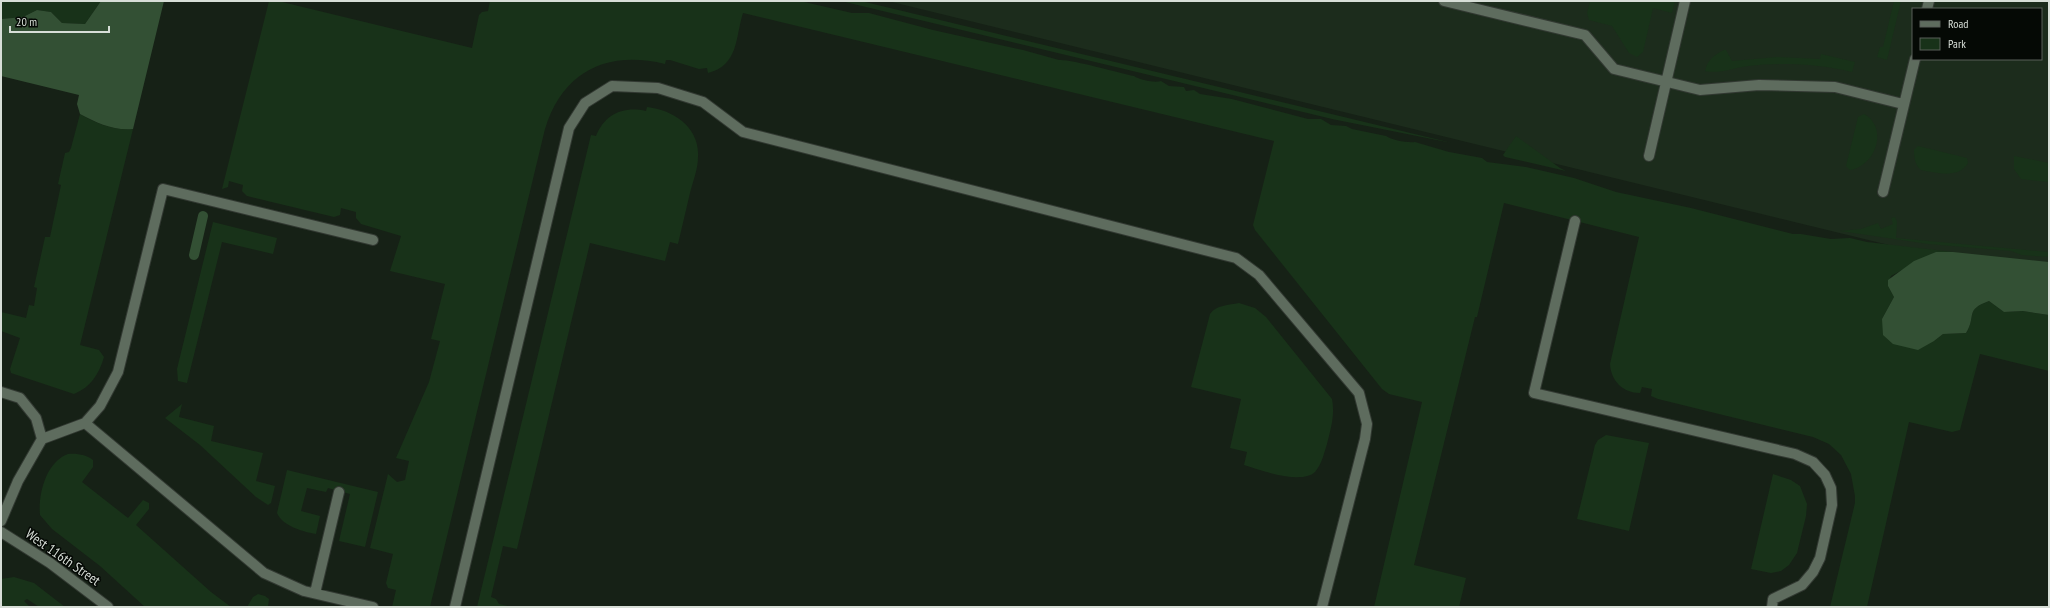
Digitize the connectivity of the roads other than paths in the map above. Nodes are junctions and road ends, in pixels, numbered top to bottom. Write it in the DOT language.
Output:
graph roads {
  1 [pos="1444,1"];
  2 [pos="1685,1"];
  3 [pos="1915,60"];
  4 [pos="1666,82"];
  5 [pos="1903,104"];
  6 [pos="1649,156"];
  7 [pos="1883,192"];
  8 [pos="1574,221"];
  9 [pos="373,240"];
  10 [pos="1,392"];
  11 [pos="84,423"];
  12 [pos="42,439"];
  13 [pos="340,492"];
  14 [pos="1,521"];
  15 [pos="1,532"];
  16 [pos="315,593"];
  17 [pos="108,607"];
  18 [pos="373,607"];
  19 [pos="455,607"];
  20 [pos="1322,607"];
  21 [pos="1772,607"];
  1 -- 4 [label="street"];
  2 -- 4 [label="street"];
  3 -- 5 [label="street"];
  4 -- 5 [label="street"];
  4 -- 6 [label="street"];
  5 -- 7 [label="street"];
  8 -- 21 [label="street"];
  9 -- 11 [label="street"];
  10 -- 12 [label="street"];
  11 -- 12 [label="street"];
  11 -- 16 [label="street"];
  12 -- 14 [label="street"];
  13 -- 16 [label="street"];
  15 -- 17 [label="street, West 116th Street"];
  16 -- 18 [label="street"];
  19 -- 20 [label="street"];
}
